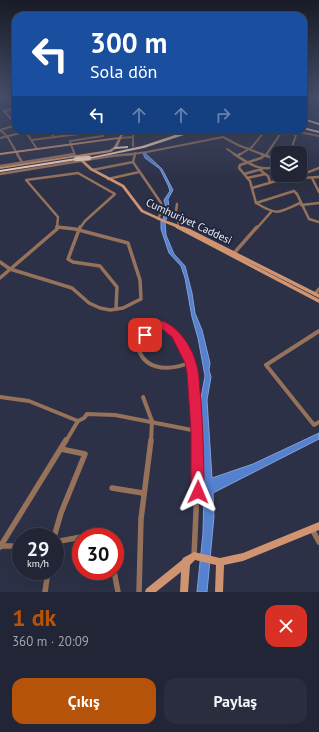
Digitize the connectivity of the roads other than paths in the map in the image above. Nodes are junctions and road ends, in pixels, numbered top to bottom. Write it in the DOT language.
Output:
graph roads {
  1 [pos="12,126"];
  2 [pos="307,129"];
  3 [pos="0,130"];
  4 [pos="319,131"];
  5 [pos="13,134"];
  6 [pos="28,134"];
  7 [pos="51,134"];
  8 [pos="75,134"];
  9 [pos="102,134"];
  10 [pos="122,134"];
  11 [pos="133,134"];
  12 [pos="174,134"];
  13 [pos="177,134"];
  14 [pos="183,134"];
  15 [pos="186,134"];
  16 [pos="262,134"];
  17 [pos="280,134"];
  18 [pos="294,134"];
  19 [pos="307,134"];
  20 [pos="68,135"];
  21 [pos="7,136"];
  22 [pos="319,136"];
  23 [pos="54,137"];
  24 [pos="133,137"];
  25 [pos="0,138"];
  26 [pos="103,138"];
  27 [pos="120,138"];
  28 [pos="172,138"];
  29 [pos="32,140"];
  30 [pos="160,140"];
  31 [pos="70,143"];
  32 [pos="143,145"];
  33 [pos="292,146"];
  34 [pos="37,149"];
  35 [pos="114,149"];
  36 [pos="227,149"];
  37 [pos="249,149"];
  38 [pos="133,150"];
  39 [pos="17,152"];
  40 [pos="0,154"];
  41 [pos="238,155"];
  42 [pos="266,155"];
  43 [pos="111,156"];
  44 [pos="75,157"];
  45 [pos="89,157"];
  46 [pos="271,157"];
  47 [pos="83,161"];
  48 [pos="22,162"];
  49 [pos="133,162"];
  50 [pos="247,162"];
  51 [pos="312,167"];
  52 [pos="318,168"];
  53 [pos="260,169"];
  54 [pos="271,169"];
  55 [pos="0,170"];
  56 [pos="92,170"];
  57 [pos="139,172"];
  58 [pos="307,173"];
  59 [pos="244,174"];
  60 [pos="265,174"];
  61 [pos="319,177"];
  62 [pos="108,178"];
  63 [pos="247,178"];
  64 [pos="307,178"];
  65 [pos="312,178"];
  66 [pos="270,182"];
  67 [pos="252,188"];
  68 [pos="319,192"];
  69 [pos="256,203"];
  70 [pos="319,203"];
  71 [pos="177,204"];
  72 [pos="301,204"];
  73 [pos="270,212"];
  74 [pos="158,218"];
  75 [pos="319,222"];
  76 [pos="169,223"];
  77 [pos="179,225"];
  78 [pos="57,227"];
  79 [pos="78,230"];
  80 [pos="235,252"];
  81 [pos="0,262"];
  82 [pos="10,269"];
  83 [pos="0,278"];
  84 [pos="319,289"];
  85 [pos="317,295"];
  86 [pos="319,301"];
  87 [pos="116,309"];
  88 [pos="318,332"];
  89 [pos="191,362"];
  90 [pos="0,397"];
  91 [pos="143,397"];
  92 [pos="78,422"];
  93 [pos="152,422"];
  94 [pos="319,422"];
  95 [pos="197,431"];
  96 [pos="61,449"];
  97 [pos="112,488"];
  98 [pos="143,493"];
  99 [pos="57,528"];
  100 [pos="316,528"];
  101 [pos="319,542"];
  102 [pos="12,546"];
  103 [pos="0,547"];
  104 [pos="194,556"];
  105 [pos="186,561"];
  106 [pos="217,561"];
  107 [pos="47,580"];
  108 [pos="116,580"];
  109 [pos="45,592"];
  110 [pos="118,592"];
  111 [pos="139,592"];
  112 [pos="149,592"];
  113 [pos="184,592"];
  114 [pos="219,592"];
  1 -- 3 [label="street"];
  2 -- 4 [label="highway"];
  3 -- 21 [label="street"];
  5 -- 21 [label="street"];
  6 -- 29 [label="street"];
  7 -- 23 [label="street"];
  8 -- 20 [label="street"];
  9 -- 26 [label="street"];
  10 -- 27 [label="street"];
  11 -- 24 [label="street"];
  12 -- 30 [label="highway"];
  13 -- 30 [label="highway"];
  14 -- 28 [label="highway"];
  15 -- 28 [label="highway"];
  16 -- 37 [label="street"];
  17 -- 42 [label="street"];
  18 -- 33 [label="street"];
  19 -- 22 [label="street"];
  20 -- 23 [label="street"];
  20 -- 31 [label="street"];
  21 -- 25 [label="street"];
  21 -- 39 [label="street"];
  23 -- 29 [label="street"];
  24 -- 27 [label="street"];
  24 -- 38 [label="street"];
  26 -- 27 [label="street"];
  26 -- 31 [label="street"];
  27 -- 35 [label="street"];
  28 -- 38 [label="highway"];
  29 -- 34 [label="street"];
  30 -- 32 [label="highway"];
  31 -- 34 [label="street"];
  31 -- 44 [label="street"];
  32 -- 38 [label="highway"];
  32 -- 45 [label="highway"];
  34 -- 39 [label="street"];
  35 -- 38 [label="highway"];
  35 -- 44 [label="street"];
  36 -- 41 [label="street"];
  37 -- 38 [label="street"];
  37 -- 41 [label="street"];
  37 -- 42 [label="street"];
  38 -- 43 [label="street"];
  38 -- 43 [label="street"];
  38 -- 45 [label="highway"];
  38 -- 49 [label="street"];
  39 -- 40 [label="street"];
  39 -- 48 [label="street"];
  41 -- 50 [label="street"];
  42 -- 46 [label="street"];
  42 -- 50 [label="street"];
  43 -- 47 [label="street"];
  44 -- 45 [label="highway, bridge"];
  44 -- 47 [label="street, Cumhuriyet Caddesi"];
  44 -- 48 [label="street"];
  44 -- 55 [label="highway"];
  47 -- 55 [label="street"];
  47 -- 56 [label="street, Cumhuriyet Caddesi"];
  48 -- 55 [label="street"];
  49 -- 56 [label="street"];
  49 -- 57 [label="street"];
  50 -- 53 [label="street"];
  50 -- 59 [label="street"];
  51 -- 52 [label="street"];
  52 -- 58 [label="street"];
  53 -- 54 [label="street"];
  53 -- 59 [label="street"];
  53 -- 60 [label="street"];
  56 -- 62 [label="street, Cumhuriyet Caddesi"];
  57 -- 62 [label="street"];
  57 -- 74 [label="street"];
  59 -- 63 [label="street"];
  60 -- 63 [label="street"];
  60 -- 66 [label="street"];
  61 -- 65 [label="street"];
  62 -- 74 [label="street, Cumhuriyet Caddesi"];
  63 -- 67 [label="street"];
  64 -- 65 [label="street"];
  65 -- 68 [label="street"];
  66 -- 67 [label="street"];
  67 -- 69 [label="street"];
  69 -- 72 [label="street"];
  69 -- 73 [label="street"];
  70 -- 72 [label="street"];
  71 -- 77 [label="street"];
  72 -- 73 [label="street"];
  72 -- 75 [label="street"];
  73 -- 80 [label="street"];
  74 -- 76 [label="street, Cumhuriyet Caddesi"];
  76 -- 77 [label="street, Cumhuriyet Caddesi"];
  76 -- 86 [label="street"];
  77 -- 80 [label="street, Cumhuriyet Caddesi"];
  78 -- 79 [label="street"];
  78 -- 79 [label="street"];
  78 -- 82 [label="street"];
  79 -- 87 [label="street"];
  79 -- 87 [label="street"];
  80 -- 85 [label="street, Cumhuriyet Caddesi"];
  81 -- 82 [label="street"];
  82 -- 83 [label="street"];
  82 -- 87 [label="street"];
  84 -- 85 [label="street"];
  88 -- 94 [label="street"];
  89 -- 89 [label="street"];
  89 -- 95 [label="street"];
  90 -- 92 [label="street"];
  91 -- 93 [label="street"];
  92 -- 93 [label="street"];
  92 -- 96 [label="street"];
  93 -- 95 [label="street"];
  93 -- 98 [label="street"];
  95 -- 104 [label="street"];
  96 -- 99 [label="street"];
  96 -- 103 [label="street"];
  97 -- 98 [label="street"];
  98 -- 111 [label="street"];
  100 -- 101 [label="street"];
  100 -- 106 [label="street"];
  102 -- 103 [label="street"];
  104 -- 105 [label="street"];
  104 -- 106 [label="street"];
  105 -- 112 [label="street"];
  105 -- 113 [label="street"];
  106 -- 114 [label="street"];
  107 -- 109 [label="street"];
  108 -- 110 [label="street"];
}
